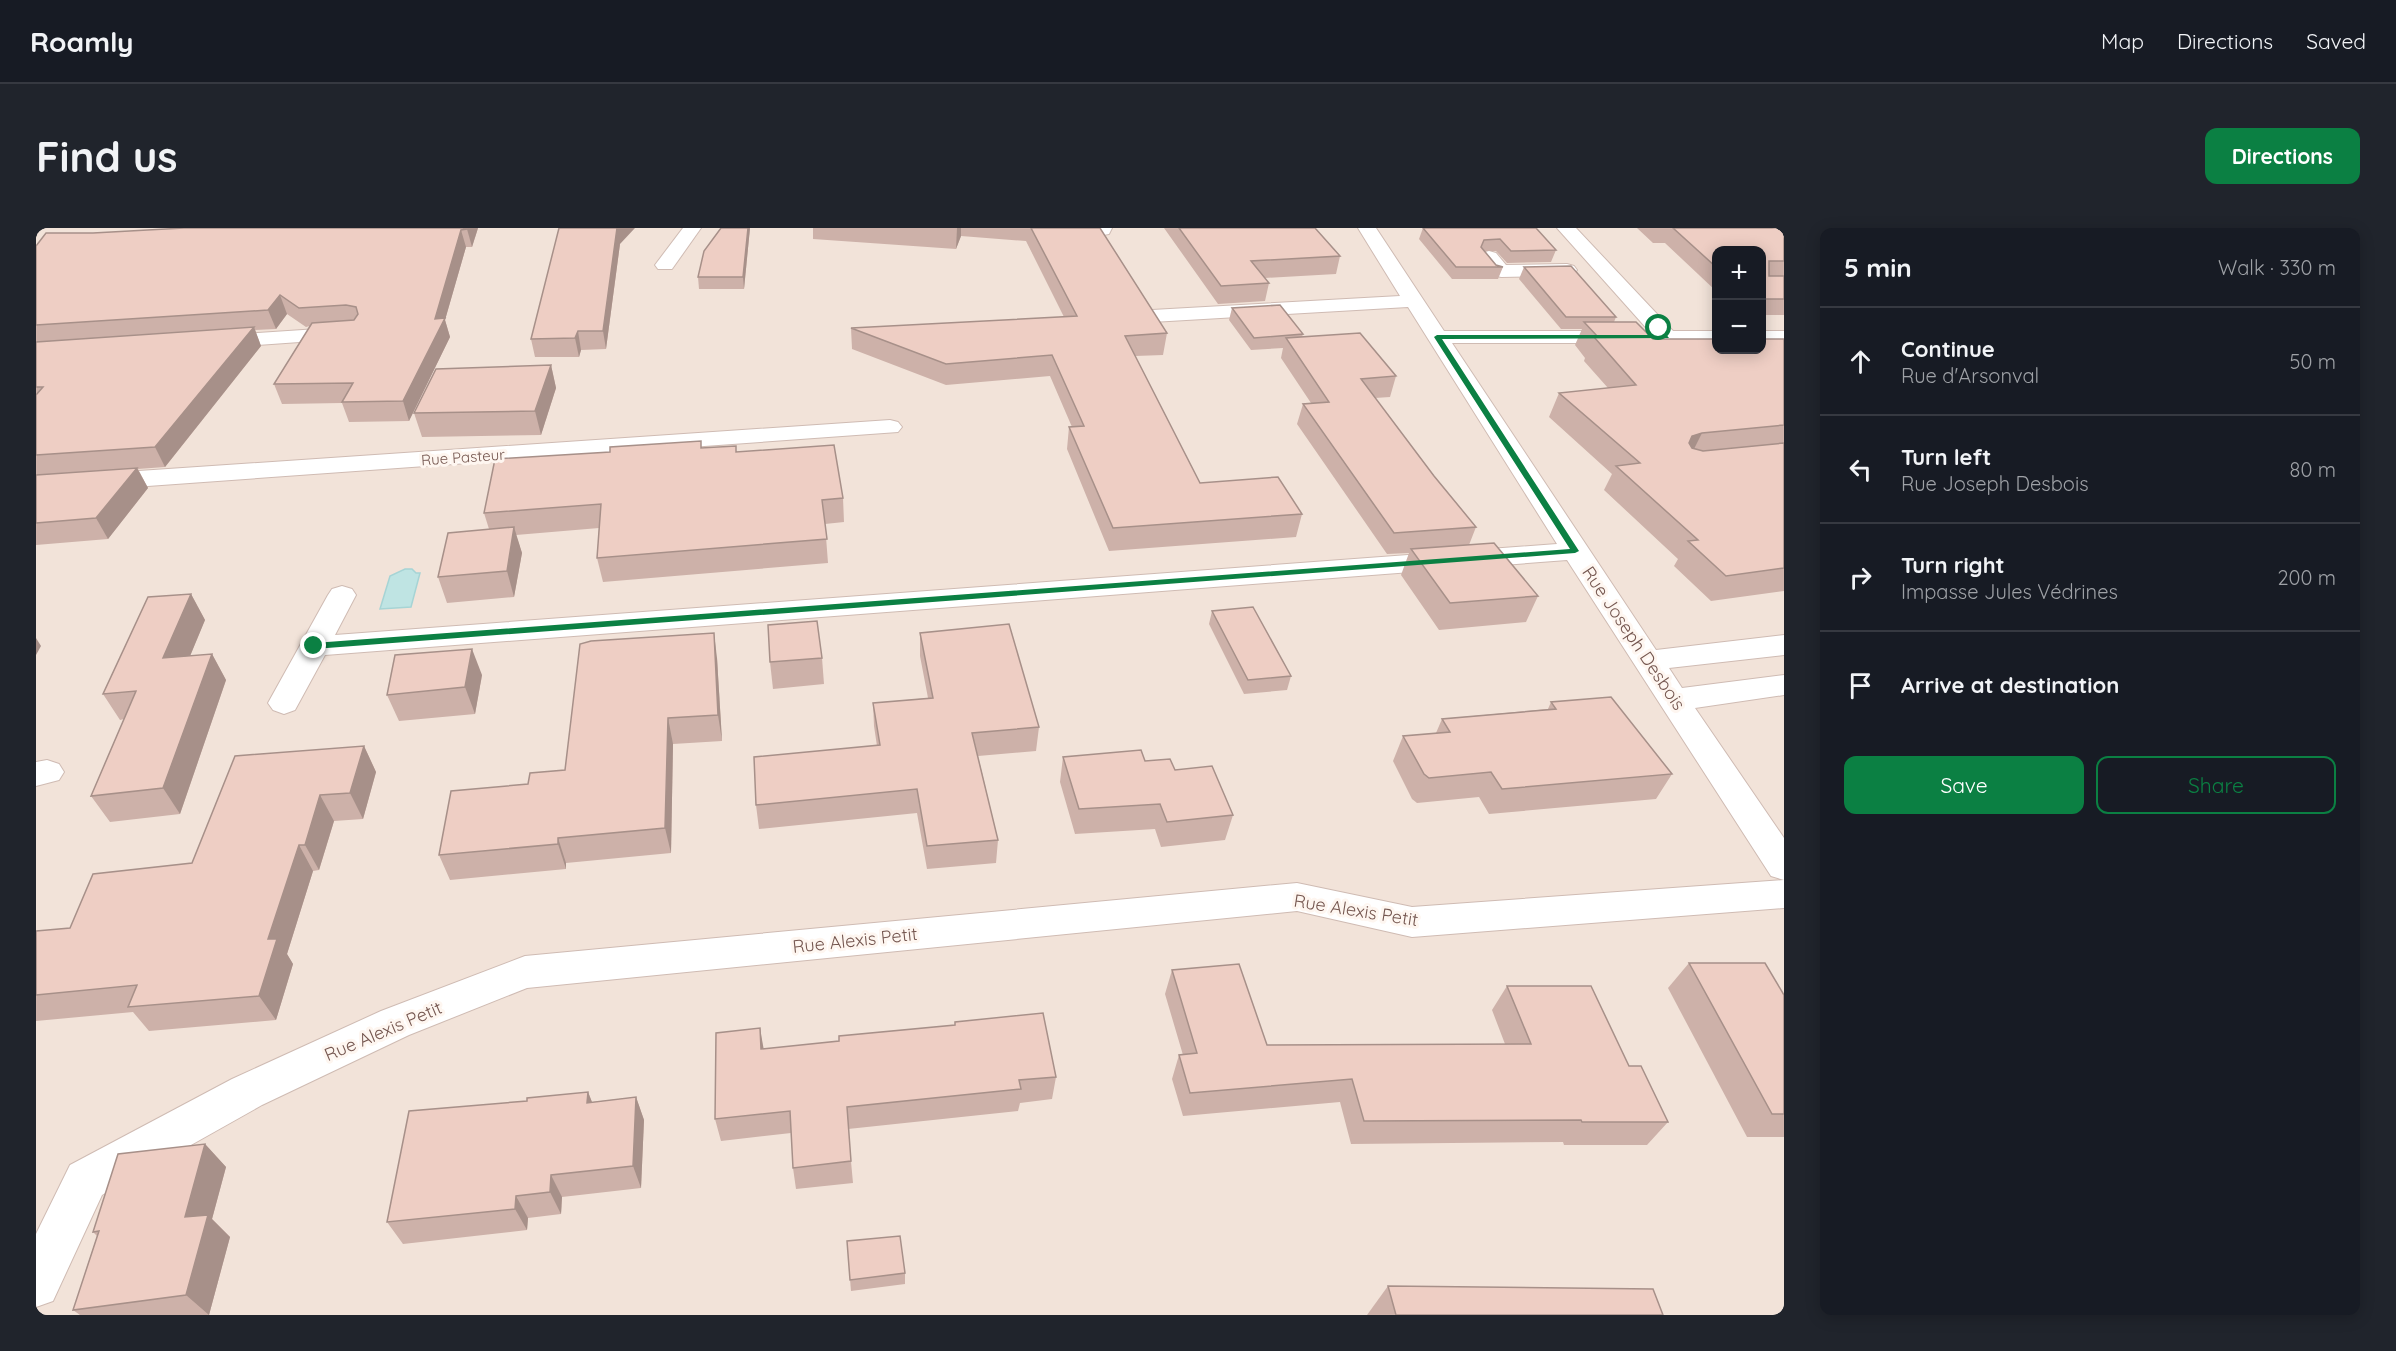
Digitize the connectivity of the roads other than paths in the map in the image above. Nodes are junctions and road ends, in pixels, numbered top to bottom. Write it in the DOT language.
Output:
graph roads {
  1 [pos="692,228"];
  2 [pos="1067,228"];
  3 [pos="1103,228"];
  4 [pos="1367,228"];
  5 [pos="1566,228"];
  6 [pos="1489,256"];
  7 [pos="665,265"];
  8 [pos="1604,269"];
  9 [pos="1414,301"];
  10 [pos="1152,316"];
  11 [pos="352,332"];
  12 [pos="1437,337"];
  13 [pos="1667,337"];
  14 [pos="1712,337"];
  15 [pos="1766,337"];
  16 [pos="1784,337"];
  17 [pos="188,343"];
  18 [pos="890,427"];
  19 [pos="36,486"];
  20 [pos="1575,551"];
  21 [pos="342,595"];
  22 [pos="1784,645"];
  23 [pos="314,646"];
  24 [pos="1648,661"];
  25 [pos="1784,686"];
  26 [pos="1675,700"];
  27 [pos="284,703"];
  28 [pos="1784,866"];
  29 [pos="1784,894"];
  30 [pos="36,1284"];
  1 -- 7 [label="street"];
  2 -- 3 [label="street"];
  4 -- 9 [label="street, Rue Joseph Desbois"];
  5 -- 8 [label="street"];
  6 -- 8 [label="street"];
  8 -- 13 [label="street"];
  9 -- 10 [label="street"];
  9 -- 12 [label="street, Rue Joseph Desbois"];
  11 -- 17 [label="street"];
  12 -- 13 [label="street"];
  12 -- 20 [label="street, Rue Joseph Desbois"];
  13 -- 14 [label="street"];
  15 -- 16 [label="street"];
  18 -- 19 [label="street, Rue Pasteur"];
  20 -- 23 [label="street"];
  20 -- 24 [label="street, Rue Joseph Desbois"];
  21 -- 23 [label="street"];
  22 -- 24 [label="street"];
  23 -- 27 [label="street"];
  24 -- 26 [label="street, Rue Joseph Desbois"];
  25 -- 26 [label="street"];
  26 -- 28 [label="street, Rue Joseph Desbois"];
  29 -- 30 [label="street, Rue Alexis Petit"];
}
